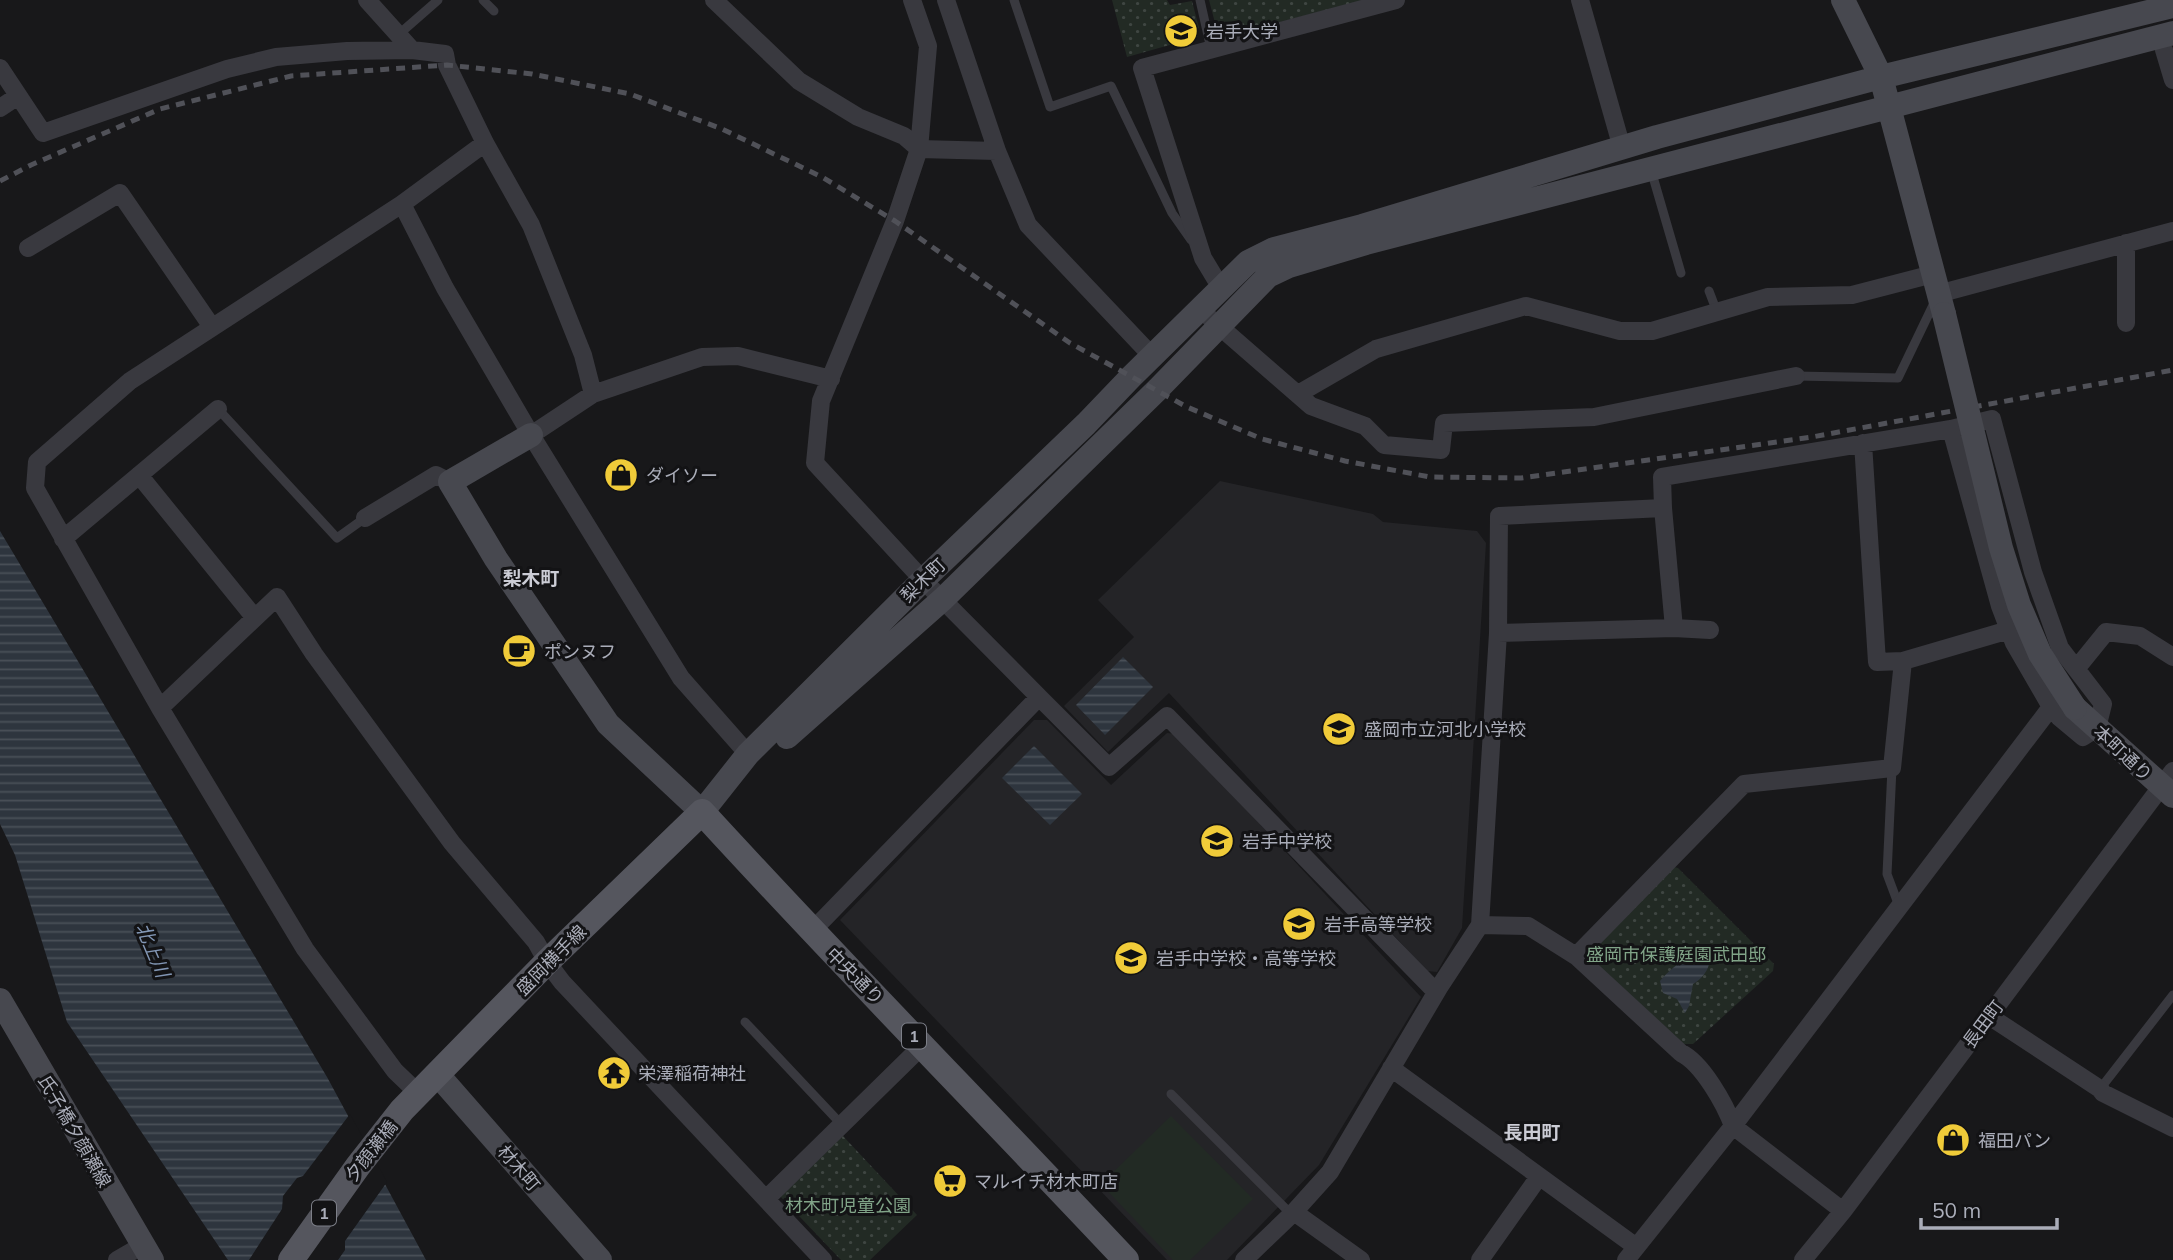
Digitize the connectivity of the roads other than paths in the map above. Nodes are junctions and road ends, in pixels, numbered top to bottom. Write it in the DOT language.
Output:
graph roads {
  1 [pos="367,0"];
  2 [pos="438,0"];
  3 [pos="483,0"];
  4 [pos="714,0"];
  5 [pos="912,0"];
  6 [pos="946,0"];
  7 [pos="1014,0"];
  8 [pos="1200,0"];
  9 [pos="1396,0"];
  10 [pos="1580,0"];
  11 [pos="1843,0"];
  12 [pos="2157,6"];
  13 [pos="494,11"];
  14 [pos="398,35"];
  15 [pos="2169,42"];
  16 [pos="1211,49"];
  17 [pos="412,50"];
  18 [pos="0,68"];
  19 [pos="1881,77"];
  20 [pos="2173,80"];
  21 [pos="18,96"];
  22 [pos="1888,106"];
  23 [pos="0,108"];
  24 [pos="485,143"];
  25 [pos="1622,148"];
  26 [pos="919,149"];
  27 [pos="997,151"];
  28 [pos="1651,168"];
  29 [pos="402,204"];
  30 [pos="2173,231"];
  31 [pos="2126,243"];
  32 [pos="28,248"];
  33 [pos="1203,258"];
  34 [pos="1681,273"];
  35 [pos="1221,288"];
  36 [pos="1709,291"];
  37 [pos="1938,294"];
  38 [pos="1200,310"];
  39 [pos="1717,312"];
  40 [pos="2126,323"];
  41 [pos="1219,326"];
  42 [pos="212,327"];
  43 [pos="1152,356"];
  44 [pos="1796,376"];
  45 [pos="831,379"];
  46 [pos="593,394"];
  47 [pos="1298,394"];
  48 [pos="218,409"];
  49 [pos="1951,429"];
  50 [pos="531,435"];
  51 [pos="1863,443"];
  52 [pos="139,475"];
  53 [pos="450,482"];
  54 [pos="1663,508"];
  55 [pos="365,519"];
  56 [pos="63,539"];
  57 [pos="923,580"];
  58 [pos="943,599"];
  59 [pos="255,618"];
  60 [pos="1674,628"];
  61 [pos="1710,630"];
  62 [pos="2009,630"];
  63 [pos="1498,633"];
  64 [pos="2173,657"];
  65 [pos="1903,661"];
  66 [pos="2076,669"];
  67 [pos="1039,697"];
  68 [pos="160,708"];
  69 [pos="2063,708"];
  70 [pos="2097,728"];
  71 [pos="748,754"];
  72 [pos="1892,768"];
  73 [pos="2169,785"];
  74 [pos="702,812"];
  75 [pos="1899,906"];
  76 [pos="1480,925"];
  77 [pos="811,932"];
  78 [pos="1576,956"];
  79 [pos="547,962"];
  80 [pos="1436,992"];
  81 [pos="2173,995"];
  82 [pos="0,1000"];
  83 [pos="1989,1016"];
  84 [pos="745,1022"];
  85 [pos="923,1045"];
  86 [pos="1391,1069"];
  87 [pos="438,1075"];
  88 [pos="2100,1089"];
  89 [pos="1171,1094"];
  90 [pos="411,1102"];
  91 [pos="842,1125"];
  92 [pos="1732,1126"];
  93 [pos="2173,1128"];
  94 [pos="1538,1178"];
  95 [pos="767,1198"];
  96 [pos="1843,1211"];
  97 [pos="1292,1213"];
  98 [pos="148,1252"];
  99 [pos="1630,1253"];
  100 [pos="117,1260"];
  101 [pos="291,1260"];
  102 [pos="600,1260"];
  103 [pos="823,1260"];
  104 [pos="1126,1260"];
  105 [pos="1244,1260"];
  106 [pos="1361,1260"];
  107 [pos="1480,1260"];
  108 [pos="1803,1260"];
  1 -- 14 [label="street"];
  2 -- 14 [label="lane"];
  3 -- 13 [label="lane"];
  4 -- 26 [label="street"];
  5 -- 26 [label="street"];
  6 -- 27 [label="street"];
  7 -- 33 [label="lane"];
  8 -- 16 [label="lane"];
  9 -- 16 [label="street"];
  10 -- 25 [label="street"];
  11 -- 19 [label="street, 本町通り"];
  12 -- 19 [label="street, 梨木町"];
  14 -- 17 [label="street"];
  15 -- 20 [label="street"];
  15 -- 22 [label="street"];
  16 -- 33 [label="street"];
  17 -- 21 [label="street"];
  17 -- 24 [label="street"];
  18 -- 21 [label="street"];
  19 -- 22 [label="street, 本町通り"];
  19 -- 25 [label="street, 梨木町"];
  21 -- 23 [label="street"];
  22 -- 28 [label="street"];
  22 -- 37 [label="street, 本町通り"];
  24 -- 29 [label="street"];
  24 -- 46 [label="street"];
  25 -- 35 [label="street, 梨木町"];
  26 -- 27 [label="street"];
  26 -- 45 [label="street"];
  27 -- 43 [label="street"];
  28 -- 34 [label="lane"];
  28 -- 41 [label="street"];
  29 -- 42 [label="street"];
  29 -- 50 [label="street"];
  30 -- 31 [label="street"];
  31 -- 37 [label="street"];
  31 -- 40 [label="street"];
  32 -- 42 [label="street"];
  33 -- 35 [label="street"];
  35 -- 38 [label="street, 梨木町"];
  36 -- 39 [label="lane"];
  37 -- 39 [label="street"];
  37 -- 44 [label="lane"];
  37 -- 69 [label="street, 本町通り, bridge"];
  38 -- 41 [label="street"];
  38 -- 43 [label="street, 梨木町"];
  39 -- 47 [label="street"];
  41 -- 47 [label="street"];
  41 -- 58 [label="street"];
  42 -- 56 [label="street"];
  43 -- 57 [label="street, 梨木町"];
  44 -- 47 [label="street"];
  45 -- 46 [label="street"];
  45 -- 57 [label="street"];
  46 -- 50 [label="street"];
  48 -- 52 [label="street"];
  48 -- 55 [label="lane"];
  49 -- 51 [label="street"];
  49 -- 62 [label="street"];
  49 -- 66 [label="street"];
  50 -- 53 [label="street"];
  50 -- 71 [label="street"];
  51 -- 54 [label="street"];
  51 -- 65 [label="street"];
  52 -- 56 [label="street"];
  52 -- 59 [label="street"];
  53 -- 55 [label="street"];
  53 -- 74 [label="street"];
  54 -- 60 [label="street"];
  54 -- 63 [label="street"];
  56 -- 68 [label="street"];
  57 -- 58 [label="street"];
  57 -- 71 [label="street, 梨木町"];
  58 -- 67 [label="street"];
  58 -- 74 [label="street"];
  59 -- 68 [label="street"];
  59 -- 79 [label="street"];
  60 -- 61 [label="street"];
  60 -- 63 [label="street"];
  62 -- 65 [label="street"];
  62 -- 69 [label="street"];
  63 -- 76 [label="street"];
  64 -- 66 [label="street"];
  65 -- 72 [label="street"];
  66 -- 70 [label="street"];
  67 -- 77 [label="street"];
  67 -- 80 [label="street"];
  68 -- 90 [label="street"];
  69 -- 70 [label="street, 本町通り"];
  69 -- 75 [label="street"];
  70 -- 73 [label="street, 本町通り"];
  71 -- 74 [label="street, 梨木町"];
  72 -- 75 [label="lane"];
  72 -- 78 [label="street"];
  73 -- 83 [label="street, 長田町"];
  74 -- 77 [label="main road, 中央通り / 1"];
  74 -- 79 [label="main road, 盛岡横手線 / 1"];
  75 -- 92 [label="street"];
  76 -- 78 [label="street"];
  76 -- 80 [label="street"];
  77 -- 85 [label="main road, 中央通り / 1"];
  78 -- 92 [label="street"];
  79 -- 87 [label="main road, 盛岡横手線 / 1"];
  79 -- 95 [label="street"];
  80 -- 86 [label="street"];
  81 -- 88 [label="lane"];
  82 -- 98 [label="street, 氏子橋夕顔瀬線"];
  83 -- 88 [label="street"];
  83 -- 96 [label="street, 長田町"];
  84 -- 91 [label="lane"];
  85 -- 91 [label="street"];
  85 -- 104 [label="main road, 中央通り / 1"];
  86 -- 94 [label="street"];
  86 -- 97 [label="street"];
  87 -- 90 [label="main road, 盛岡横手線 / 1"];
  87 -- 102 [label="street, 材木町"];
  88 -- 93 [label="street"];
  89 -- 97 [label="lane"];
  90 -- 101 [label="main road, 夕顔瀬橋 / 1"];
  91 -- 95 [label="street"];
  92 -- 96 [label="street"];
  92 -- 99 [label="street"];
  94 -- 99 [label="street"];
  94 -- 107 [label="street"];
  95 -- 103 [label="street"];
  96 -- 108 [label="street, 長田町"];
  97 -- 105 [label="street"];
  97 -- 106 [label="street"];
  98 -- 100 [label="street"];
}
